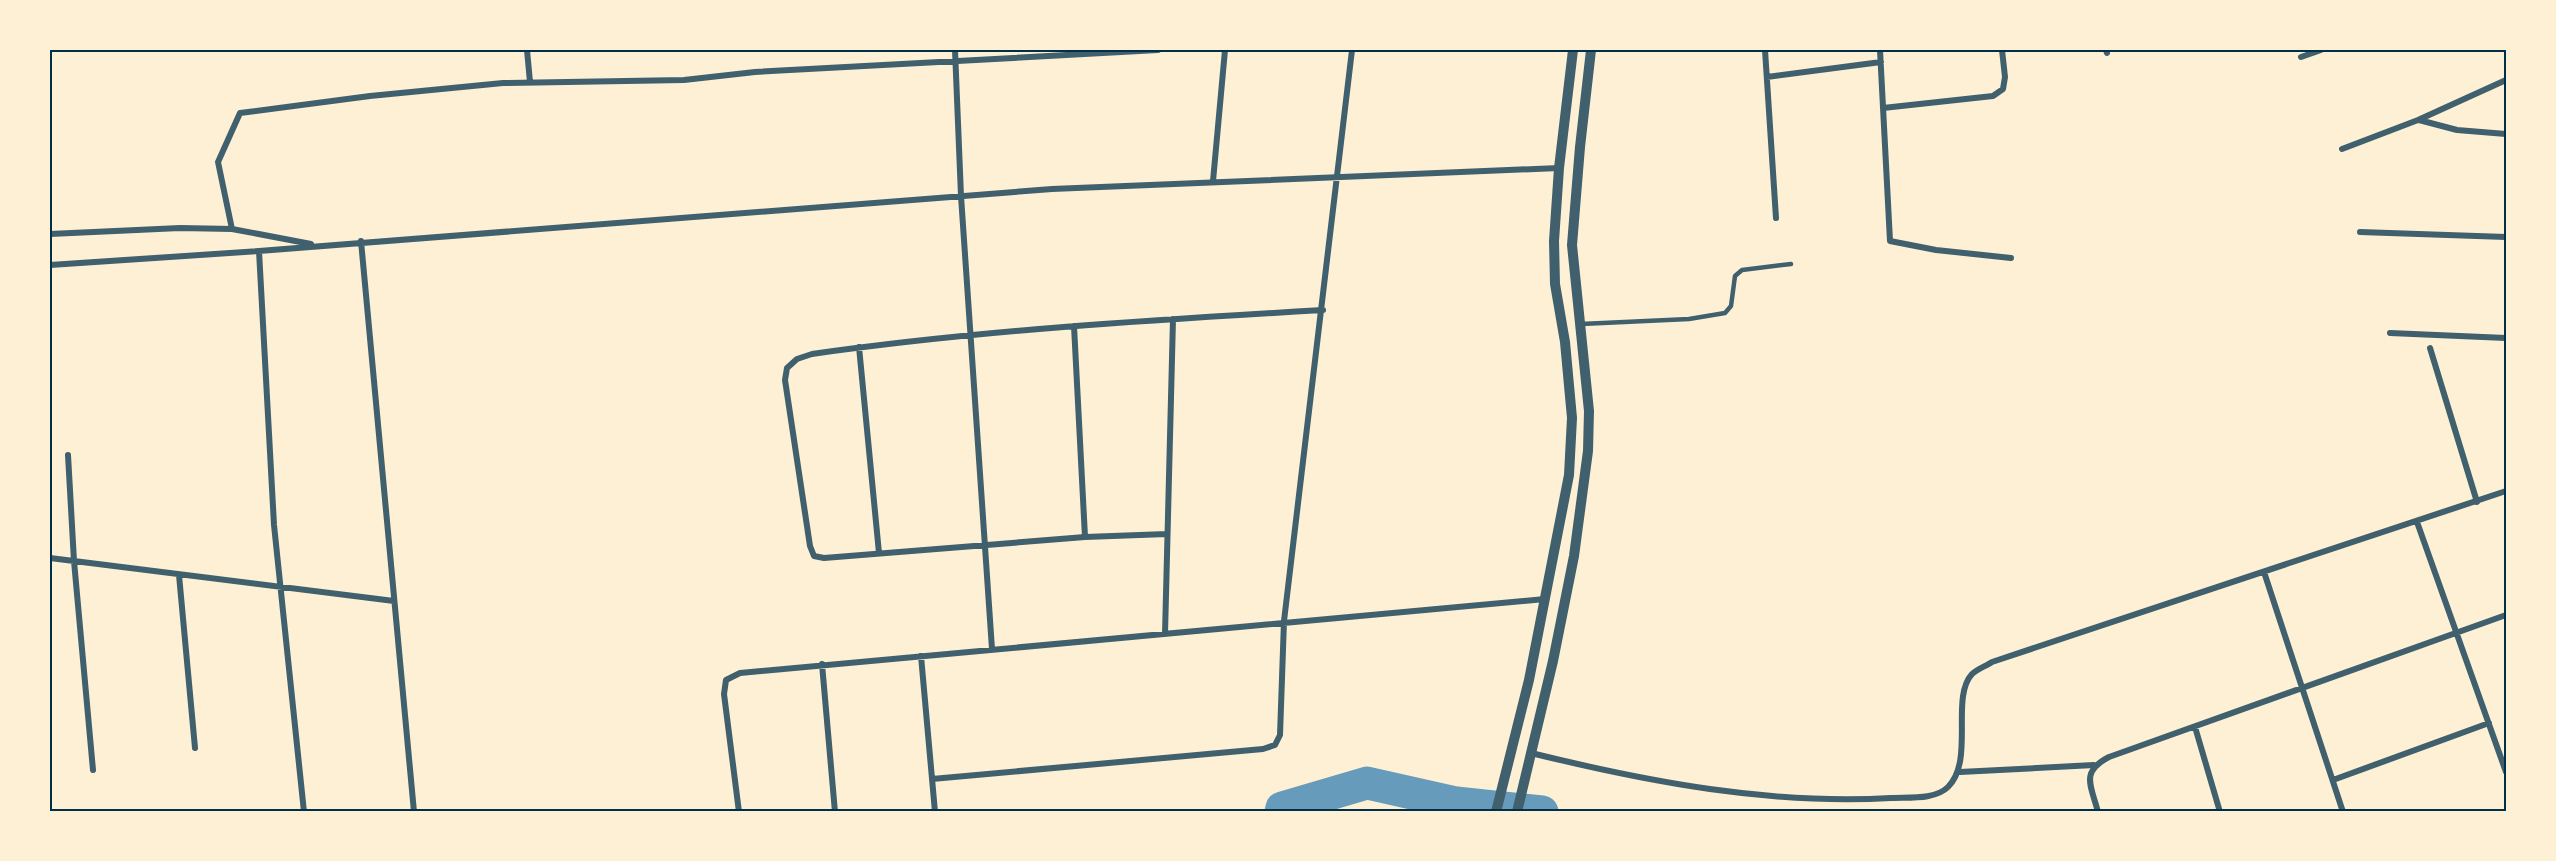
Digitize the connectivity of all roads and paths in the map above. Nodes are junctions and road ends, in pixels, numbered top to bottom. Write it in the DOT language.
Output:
graph roads {
  1 [pos="526,50"];
  2 [pos="955,50"];
  3 [pos="1158,50"];
  4 [pos="1224,50"];
  5 [pos="1352,50"];
  6 [pos="1573,50"];
  7 [pos="1591,50"];
  8 [pos="1765,50"];
  9 [pos="1880,50"];
  10 [pos="2002,50"];
  11 [pos="2321,50"];
  12 [pos="1053,52"];
  13 [pos="2301,57"];
  14 [pos="956,62"];
  15 [pos="1881,62"];
  16 [pos="1767,77"];
  17 [pos="2506,80"];
  18 [pos="530,82"];
  19 [pos="1883,108"];
  20 [pos="2418,120"];
  21 [pos="2506,134"];
  22 [pos="2342,149"];
  23 [pos="1559,168"];
  24 [pos="1338,177"];
  25 [pos="1213,181"];
  26 [pos="962,196"];
  27 [pos="1776,218"];
  28 [pos="232,229"];
  29 [pos="2360,232"];
  30 [pos="50,234"];
  31 [pos="2506,237"];
  32 [pos="361,241"];
  33 [pos="318,245"];
  34 [pos="259,251"];
  35 [pos="2011,258"];
  36 [pos="1791,264"];
  37 [pos="50,265"];
  38 [pos="1323,310"];
  39 [pos="1173,319"];
  40 [pos="1579,324"];
  41 [pos="1074,326"];
  42 [pos="2390,333"];
  43 [pos="971,335"];
  44 [pos="2506,338"];
  45 [pos="859,347"];
  46 [pos="2430,348"];
  47 [pos="68,455"];
  48 [pos="2506,491"];
  49 [pos="2477,502"];
  50 [pos="2417,522"];
  51 [pos="1167,534"];
  52 [pos="1085,537"];
  53 [pos="984,544"];
  54 [pos="879,553"];
  55 [pos="50,558"];
  56 [pos="74,561"];
  57 [pos="2264,572"];
  58 [pos="179,575"];
  59 [pos="282,588"];
  60 [pos="1546,598"];
  61 [pos="394,601"];
  62 [pos="2506,615"];
  63 [pos="1284,621"];
  64 [pos="2457,632"];
  65 [pos="1165,634"];
  66 [pos="992,649"];
  67 [pos="921,656"];
  68 [pos="822,664"];
  69 [pos="2302,688"];
  70 [pos="2489,723"];
  71 [pos="2195,727"];
  72 [pos="195,748"];
  73 [pos="1531,753"];
  74 [pos="2094,765"];
  75 [pos="93,770"];
  76 [pos="1959,772"];
  77 [pos="2506,772"];
  78 [pos="932,779"];
  79 [pos="2333,780"];
  80 [pos="304,812"];
  81 [pos="414,812"];
  82 [pos="739,812"];
  83 [pos="835,812"];
  84 [pos="935,812"];
  85 [pos="1496,812"];
  86 [pos="1517,812"];
  87 [pos="2098,812"];
  88 [pos="2220,812"];
  89 [pos="2343,812"];
  1 -- 18 [label="street"];
  2 -- 14 [label="street"];
  3 -- 12 [label="street"];
  4 -- 25 [label="street"];
  5 -- 24 [label="street"];
  6 -- 23 [label="street"];
  7 -- 40 [label="street"];
  8 -- 16 [label="street"];
  9 -- 15 [label="street"];
  10 -- 19 [label="street"];
  11 -- 13 [label="street"];
  12 -- 14 [label="street"];
  14 -- 18 [label="street"];
  14 -- 26 [label="street"];
  15 -- 16 [label="street"];
  15 -- 19 [label="street"];
  16 -- 27 [label="street"];
  17 -- 20 [label="street"];
  18 -- 28 [label="street"];
  19 -- 35 [label="street"];
  20 -- 21 [label="street"];
  20 -- 22 [label="street"];
  23 -- 24 [label="street"];
  23 -- 60 [label="street"];
  24 -- 25 [label="street"];
  24 -- 38 [label="street"];
  25 -- 26 [label="street"];
  26 -- 32 [label="street"];
  26 -- 43 [label="street"];
  28 -- 30 [label="street"];
  28 -- 33 [label="street"];
  29 -- 31 [label="street"];
  32 -- 33 [label="street"];
  32 -- 61 [label="street"];
  33 -- 34 [label="street"];
  34 -- 37 [label="street"];
  34 -- 59 [label="street"];
  36 -- 40 [label="lane"];
  38 -- 39 [label="street"];
  38 -- 63 [label="street"];
  39 -- 41 [label="street"];
  39 -- 51 [label="street"];
  40 -- 73 [label="street"];
  41 -- 43 [label="street"];
  41 -- 52 [label="street"];
  42 -- 44 [label="street"];
  43 -- 45 [label="street"];
  43 -- 53 [label="street"];
  45 -- 54 [label="street"];
  45 -- 54 [label="street"];
  46 -- 49 [label="street"];
  47 -- 56 [label="street"];
  48 -- 49 [label="street"];
  49 -- 50 [label="street"];
  50 -- 57 [label="street"];
  50 -- 64 [label="street"];
  51 -- 52 [label="street"];
  51 -- 65 [label="street"];
  52 -- 53 [label="street"];
  53 -- 54 [label="street"];
  53 -- 66 [label="street"];
  55 -- 56 [label="street"];
  56 -- 58 [label="street"];
  56 -- 75 [label="street"];
  57 -- 69 [label="street"];
  57 -- 76 [label="street"];
  58 -- 59 [label="street"];
  58 -- 72 [label="street"];
  59 -- 61 [label="street"];
  59 -- 80 [label="street"];
  60 -- 63 [label="street"];
  60 -- 85 [label="street"];
  61 -- 81 [label="street"];
  62 -- 64 [label="street"];
  63 -- 65 [label="street"];
  63 -- 78 [label="street"];
  64 -- 69 [label="street"];
  64 -- 70 [label="street"];
  65 -- 66 [label="street"];
  66 -- 67 [label="street"];
  67 -- 68 [label="street"];
  67 -- 78 [label="street"];
  68 -- 82 [label="street"];
  68 -- 83 [label="street"];
  69 -- 71 [label="street"];
  69 -- 79 [label="street"];
  70 -- 77 [label="street"];
  70 -- 79 [label="street"];
  71 -- 74 [label="street"];
  71 -- 88 [label="street"];
  73 -- 76 [label="street"];
  73 -- 86 [label="street"];
  74 -- 76 [label="street"];
  74 -- 87 [label="street"];
  78 -- 84 [label="street"];
  79 -- 89 [label="street"];
}
